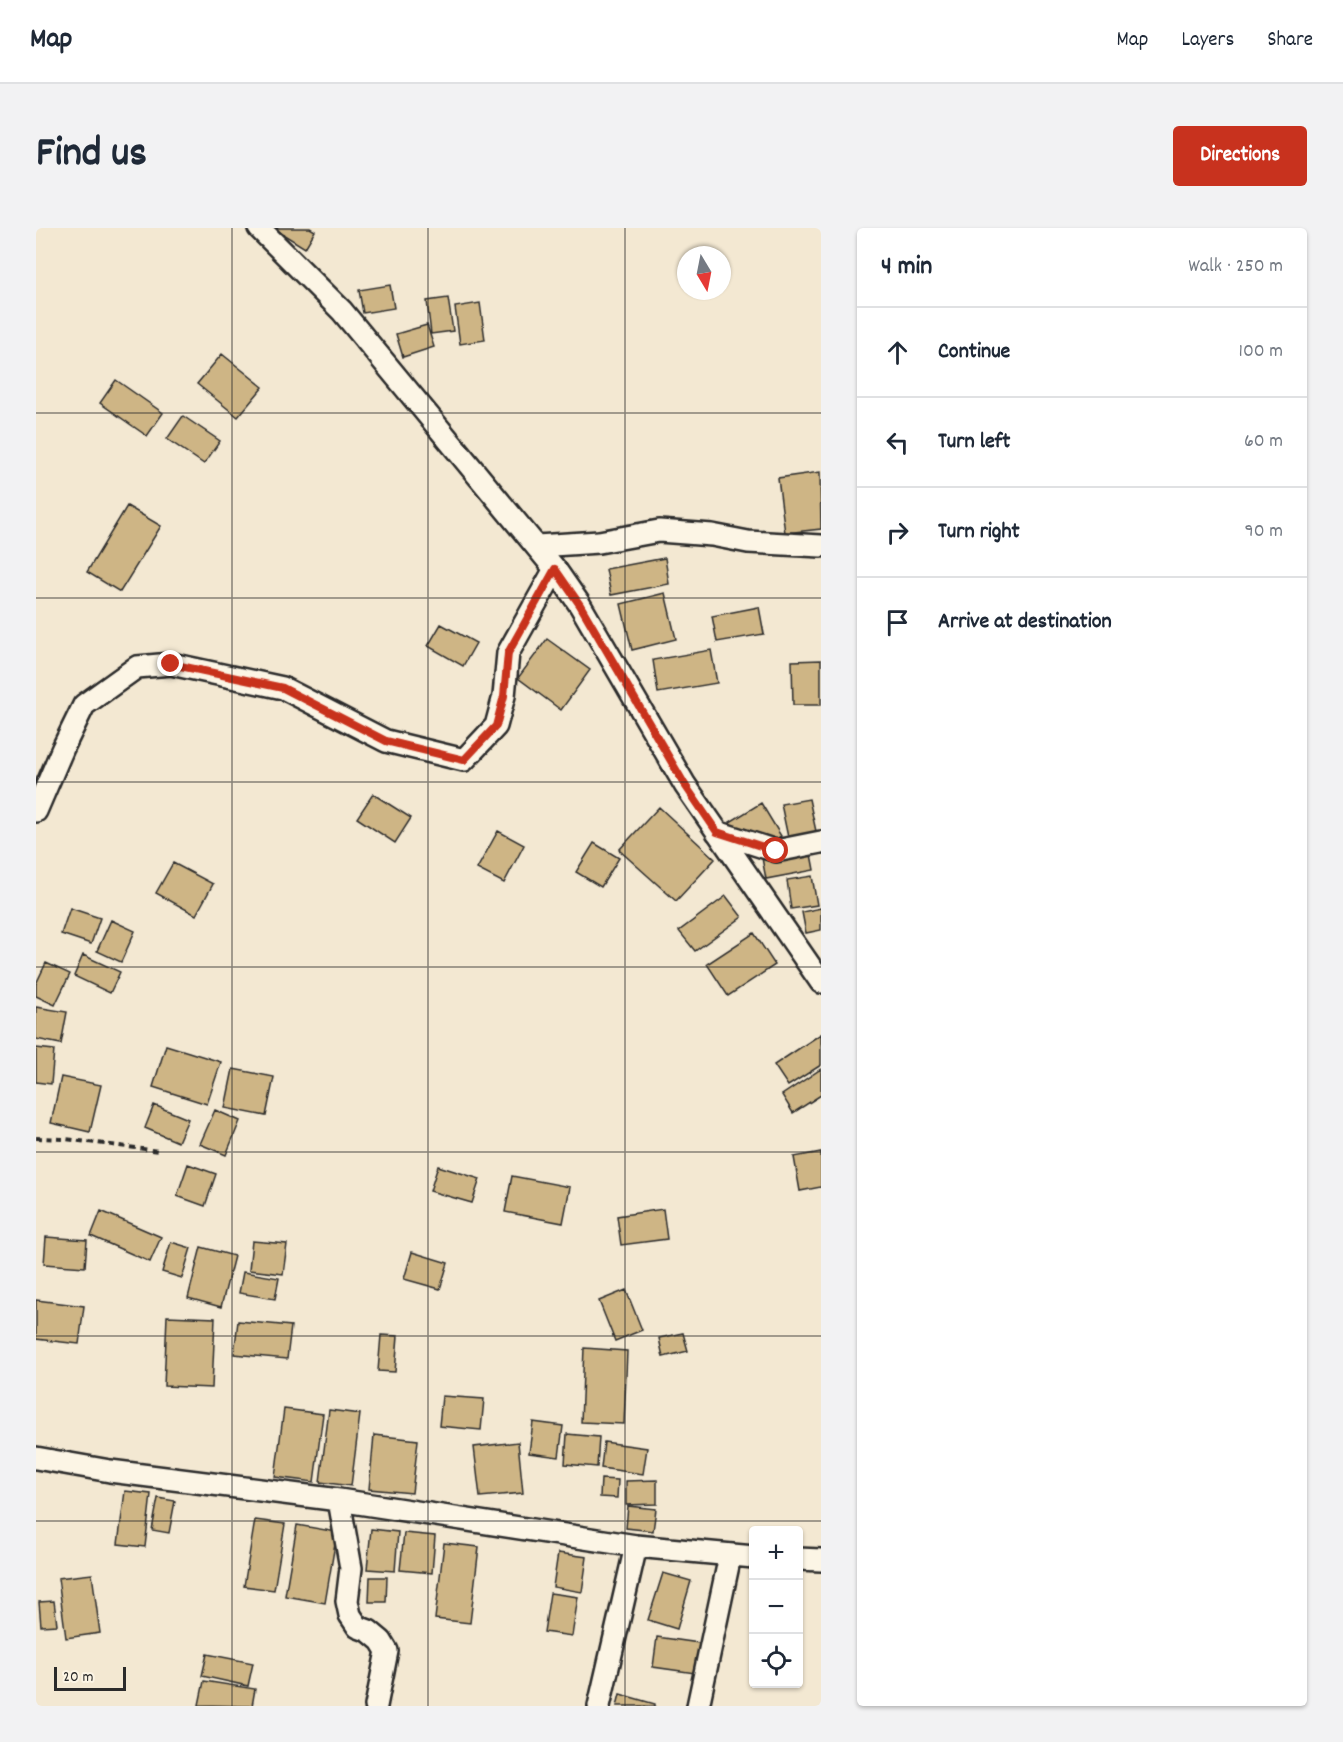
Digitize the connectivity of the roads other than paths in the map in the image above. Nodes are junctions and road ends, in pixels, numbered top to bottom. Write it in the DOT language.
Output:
graph roads {
  1 [pos="259,228"];
  2 [pos="537,546"];
  3 [pos="821,546"];
  4 [pos="555,569"];
  5 [pos="36,811"];
  6 [pos="717,832"];
  7 [pos="821,842"];
  8 [pos="821,982"];
  9 [pos="36,1458"];
  10 [pos="339,1500"];
  11 [pos="636,1546"];
  12 [pos="730,1556"];
  13 [pos="749,1557"];
  14 [pos="803,1559"];
  15 [pos="821,1560"];
  16 [pos="376,1706"];
  17 [pos="598,1706"];
  18 [pos="698,1706"];
  1 -- 2 [label="street"];
  2 -- 3 [label="street"];
  2 -- 4 [label="street"];
  4 -- 5 [label="street"];
  4 -- 6 [label="street"];
  6 -- 7 [label="street"];
  6 -- 8 [label="street"];
  9 -- 10 [label="street"];
  10 -- 11 [label="street"];
  10 -- 16 [label="street"];
  11 -- 12 [label="street"];
  11 -- 17 [label="street"];
  12 -- 13 [label="street"];
  12 -- 18 [label="street"];
  14 -- 15 [label="street"];
}
